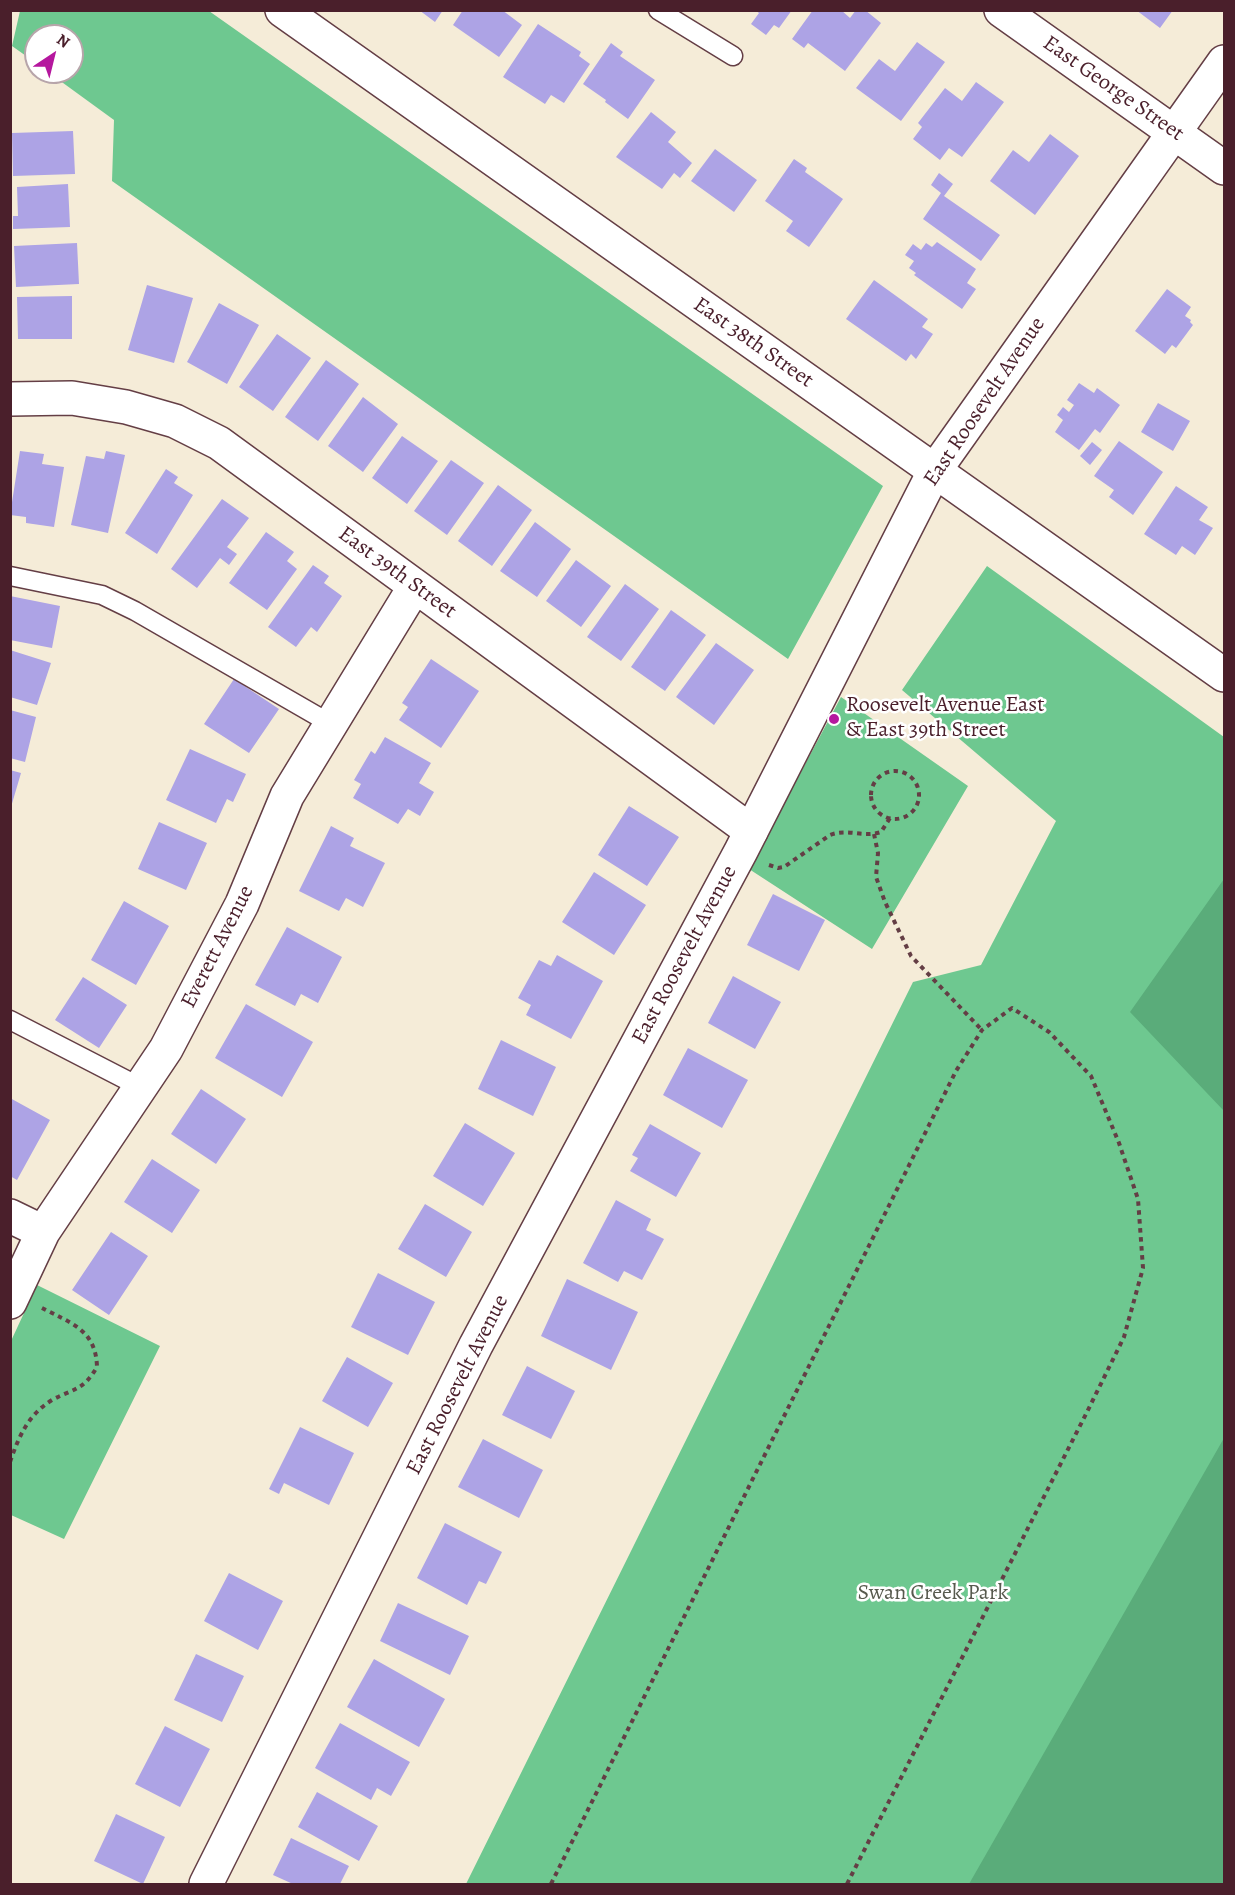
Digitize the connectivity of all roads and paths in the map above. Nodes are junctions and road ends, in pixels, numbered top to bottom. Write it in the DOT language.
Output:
graph roads {
  1 [pos="282,10"];
  2 [pos="658,10"];
  3 [pos="1001,10"];
  4 [pos="733,56"];
  5 [pos="1224,62"];
  6 [pos="1174,132"];
  7 [pos="1224,168"];
  8 [pos="10,399"];
  9 [pos="935,470"];
  10 [pos="10,576"];
  11 [pos="415,586"];
  12 [pos="1224,675"];
  13 [pos="331,724"];
  14 [pos="890,818"];
  15 [pos="874,834"];
  16 [pos="746,841"];
  17 [pos="10,1020"];
  18 [pos="982,1030"];
  19 [pos="140,1087"];
  20 [pos="10,1215"];
  21 [pos="43,1232"];
  22 [pos="12,1298"];
  23 [pos="10,1462"];
  24 [pos="206,1884"];
  25 [pos="551,1884"];
  26 [pos="847,1884"];
  1 -- 9 [label="street, East 38th Street"];
  2 -- 4 [label="lane"];
  3 -- 6 [label="street, East George Street"];
  5 -- 6 [label="street, East Roosevelt Avenue"];
  6 -- 7 [label="street, East George Street"];
  6 -- 9 [label="street, East Roosevelt Avenue"];
  8 -- 11 [label="street, East 39th Street"];
  9 -- 12 [label="street, East 38th Street"];
  9 -- 16 [label="street, East Roosevelt Avenue"];
  10 -- 13 [label="lane"];
  11 -- 13 [label="street, Everett Avenue"];
  11 -- 16 [label="street, East 39th Street"];
  13 -- 19 [label="street, Everett Avenue"];
  14 -- 14 [label="path"];
  14 -- 15 [label="path"];
  15 -- 16 [label="path"];
  15 -- 18 [label="path"];
  16 -- 24 [label="street, East Roosevelt Avenue"];
  17 -- 19 [label="lane"];
  18 -- 25 [label="path"];
  18 -- 26 [label="path"];
  19 -- 21 [label="street, Everett Avenue"];
  20 -- 21 [label="street"];
  21 -- 22 [label="street, Everett Avenue"];
  22 -- 23 [label="path"];
}
